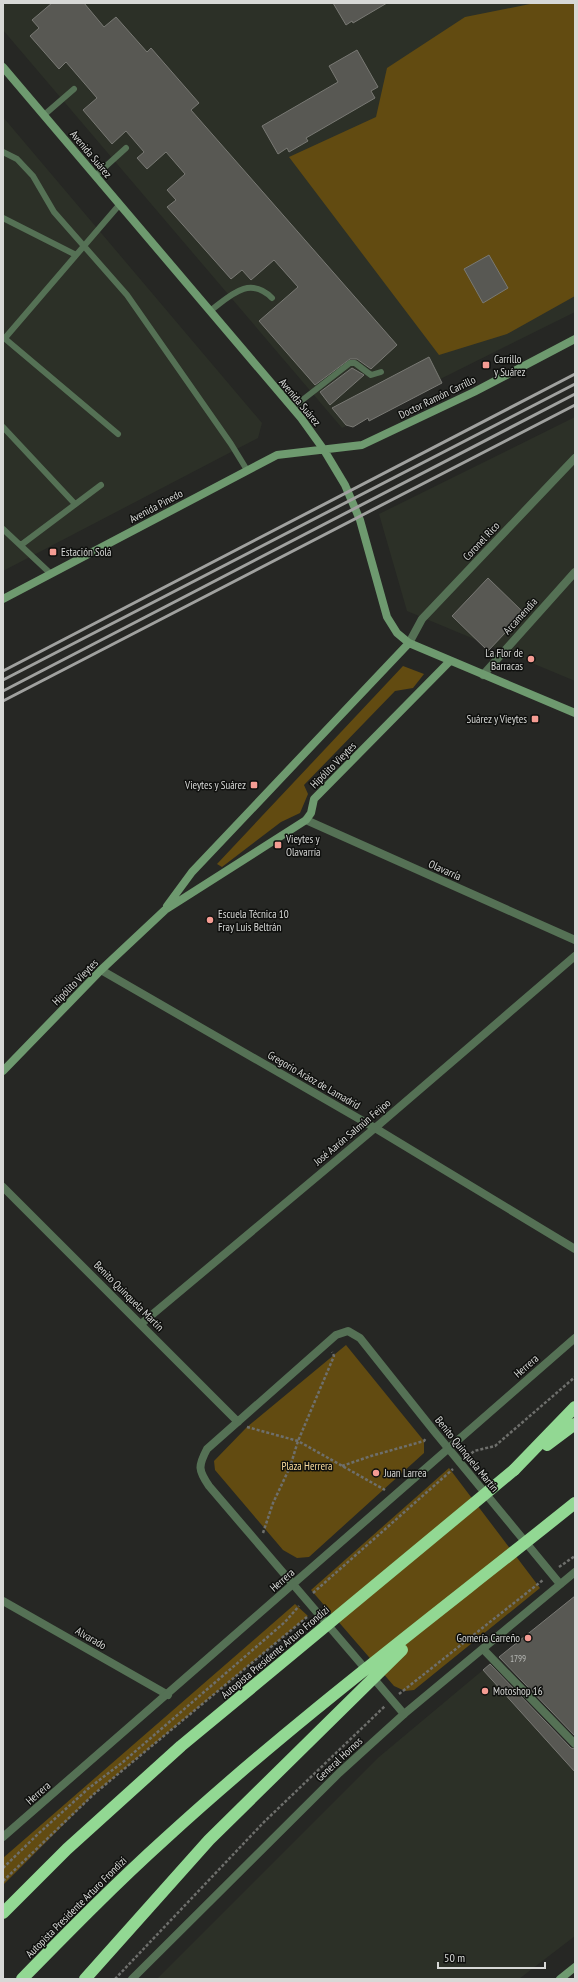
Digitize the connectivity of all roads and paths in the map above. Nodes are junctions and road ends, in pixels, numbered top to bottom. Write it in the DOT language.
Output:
graph roads {
  1 [pos="3,67"];
  2 [pos="74,89"];
  3 [pos="44,115"];
  4 [pos="126,148"];
  5 [pos="3,152"];
  6 [pos="95,176"];
  7 [pos="120,204"];
  8 [pos="3,218"];
  9 [pos="85,245"];
  10 [pos="76,255"];
  11 [pos="272,298"];
  12 [pos="210,311"];
  13 [pos="4,338"];
  14 [pos="575,339"];
  15 [pos="381,372"];
  16 [pos="292,408"];
  17 [pos="3,427"];
  18 [pos="118,434"];
  19 [pos="324,450"];
  20 [pos="575,458"];
  21 [pos="247,470"];
  22 [pos="101,485"];
  23 [pos="75,504"];
  24 [pos="3,529"];
  25 [pos="21,546"];
  26 [pos="575,572"];
  27 [pos="51,574"];
  28 [pos="3,599"];
  29 [pos="410,643"];
  30 [pos="450,661"];
  31 [pos="483,675"];
  32 [pos="575,713"];
  33 [pos="306,820"];
  34 [pos="165,910"];
  35 [pos="575,940"];
  36 [pos="575,956"];
  37 [pos="101,970"];
  38 [pos="3,1071"];
  39 [pos="375,1128"];
  40 [pos="3,1187"];
  41 [pos="575,1249"];
  42 [pos="141,1324"];
  43 [pos="575,1338"];
  44 [pos="326,1343"];
  45 [pos="575,1377"];
  46 [pos="575,1408"];
  47 [pos="238,1422"];
  48 [pos="575,1424"];
  49 [pos="434,1431"];
  50 [pos="298,1441"];
  51 [pos="448,1449"];
  52 [pos="460,1463"];
  53 [pos="342,1466"];
  54 [pos="514,1470"];
  55 [pos="395,1495"];
  56 [pos="575,1503"];
  57 [pos="260,1543"];
  58 [pos="575,1572"];
  59 [pos="295,1584"];
  60 [pos="560,1584"];
  61 [pos="307,1598"];
  62 [pos="3,1601"];
  63 [pos="447,1606"];
  64 [pos="316,1609"];
  65 [pos="483,1649"];
  66 [pos="168,1695"];
  67 [pos="404,1714"];
  68 [pos="575,1744"];
  69 [pos="3,1837"];
  70 [pos="3,1868"];
  71 [pos="3,1881"];
  72 [pos="3,1913"];
  73 [pos="575,1967"];
  74 [pos="22,1979"];
  75 [pos="85,1979"];
  76 [pos="132,1979"];
  77 [pos="560,1979"];
  1 -- 3 [label="main road, Avenida Suárez"];
  2 -- 3 [label="lane"];
  3 -- 6 [label="main road, Avenida Suárez"];
  4 -- 6 [label="lane"];
  5 -- 9 [label="lane"];
  6 -- 7 [label="main road, Avenida Suárez"];
  7 -- 9 [label="lane"];
  7 -- 12 [label="main road, Avenida Suárez"];
  8 -- 10 [label="lane"];
  9 -- 10 [label="lane"];
  9 -- 21 [label="lane"];
  10 -- 13 [label="lane"];
  11 -- 12 [label="lane"];
  12 -- 16 [label="main road, Avenida Suárez"];
  13 -- 18 [label="lane"];
  14 -- 19 [label="main road, Doctor Ramón Carrillo"];
  15 -- 16 [label="lane"];
  16 -- 19 [label="main road, Avenida Suárez"];
  17 -- 23 [label="lane"];
  19 -- 21 [label="main road, Avenida Pinedo"];
  19 -- 29 [label="main road, Avenida Suárez"];
  20 -- 29 [label="street, Coronel Rico"];
  21 -- 27 [label="main road, Avenida Pinedo"];
  22 -- 23 [label="lane"];
  23 -- 25 [label="lane"];
  24 -- 25 [label="lane"];
  25 -- 27 [label="lane"];
  26 -- 31 [label="street, Arcamendia"];
  27 -- 28 [label="main road, Avenida Pinedo"];
  29 -- 30 [label="main road, Avenida Suárez"];
  29 -- 34 [label="main road, Hipólito Vieytes"];
  30 -- 31 [label="main road, Avenida Suárez"];
  30 -- 33 [label="main road, Hipólito Vieytes"];
  31 -- 32 [label="main road, Avenida Suárez"];
  33 -- 34 [label="main road, Hipólito Vieytes"];
  33 -- 35 [label="street, Olavarría"];
  34 -- 37 [label="main road, Hipólito Vieytes"];
  36 -- 39 [label="street, José Aarón Salmún Feijoo"];
  37 -- 38 [label="main road, Hipólito Vieytes"];
  37 -- 39 [label="street, Gregorio Aráoz de Lamadrid"];
  39 -- 41 [label="street, Gregorio Aráoz de Lamadrid"];
  39 -- 42 [label="street, José Aarón Salmún Feijoo"];
  40 -- 42 [label="street, Benito Quinquela Martín"];
  42 -- 47 [label="street, Benito Quinquela Martín"];
  43 -- 51 [label="street, Herrera"];
  44 -- 47 [label="street"];
  44 -- 49 [label="street, Benito Quinquela Martín"];
  44 -- 50 [label="path"];
  45 -- 52 [label="path"];
  46 -- 54 [label="highway"];
  47 -- 50 [label="path"];
  47 -- 57 [label="street"];
  48 -- 54 [label="highway, Autopista Presidente Arturo Frondizi"];
  49 -- 51 [label="street, Benito Quinquela Martín"];
  49 -- 53 [label="path"];
  50 -- 53 [label="path"];
  50 -- 57 [label="path"];
  51 -- 52 [label="street, Benito Quinquela Martín"];
  51 -- 55 [label="street, Herrera"];
  52 -- 60 [label="street, Benito Quinquela Martín"];
  52 -- 61 [label="path"];
  53 -- 55 [label="path"];
  54 -- 72 [label="highway, Autopista Presidente Arturo Frondizi, bridge"];
  55 -- 59 [label="street, Herrera"];
  56 -- 63 [label="highway, Autopista Presidente Arturo Frondizi, bridge"];
  57 -- 59 [label="street"];
  58 -- 60 [label="street, General Hornos"];
  59 -- 61 [label="street"];
  59 -- 66 [label="street, Herrera"];
  60 -- 65 [label="street, General Hornos"];
  61 -- 64 [label="street"];
  61 -- 70 [label="path"];
  62 -- 66 [label="street, Alvarado"];
  63 -- 74 [label="highway, Autopista Presidente Arturo Frondizi, bridge"];
  63 -- 75 [label="highway, bridge"];
  64 -- 67 [label="street"];
  64 -- 71 [label="path"];
  65 -- 67 [label="street, General Hornos"];
  65 -- 68 [label="street"];
  66 -- 69 [label="street, Herrera"];
  67 -- 76 [label="street, General Hornos"];
  73 -- 77 [label="main road"];
}
